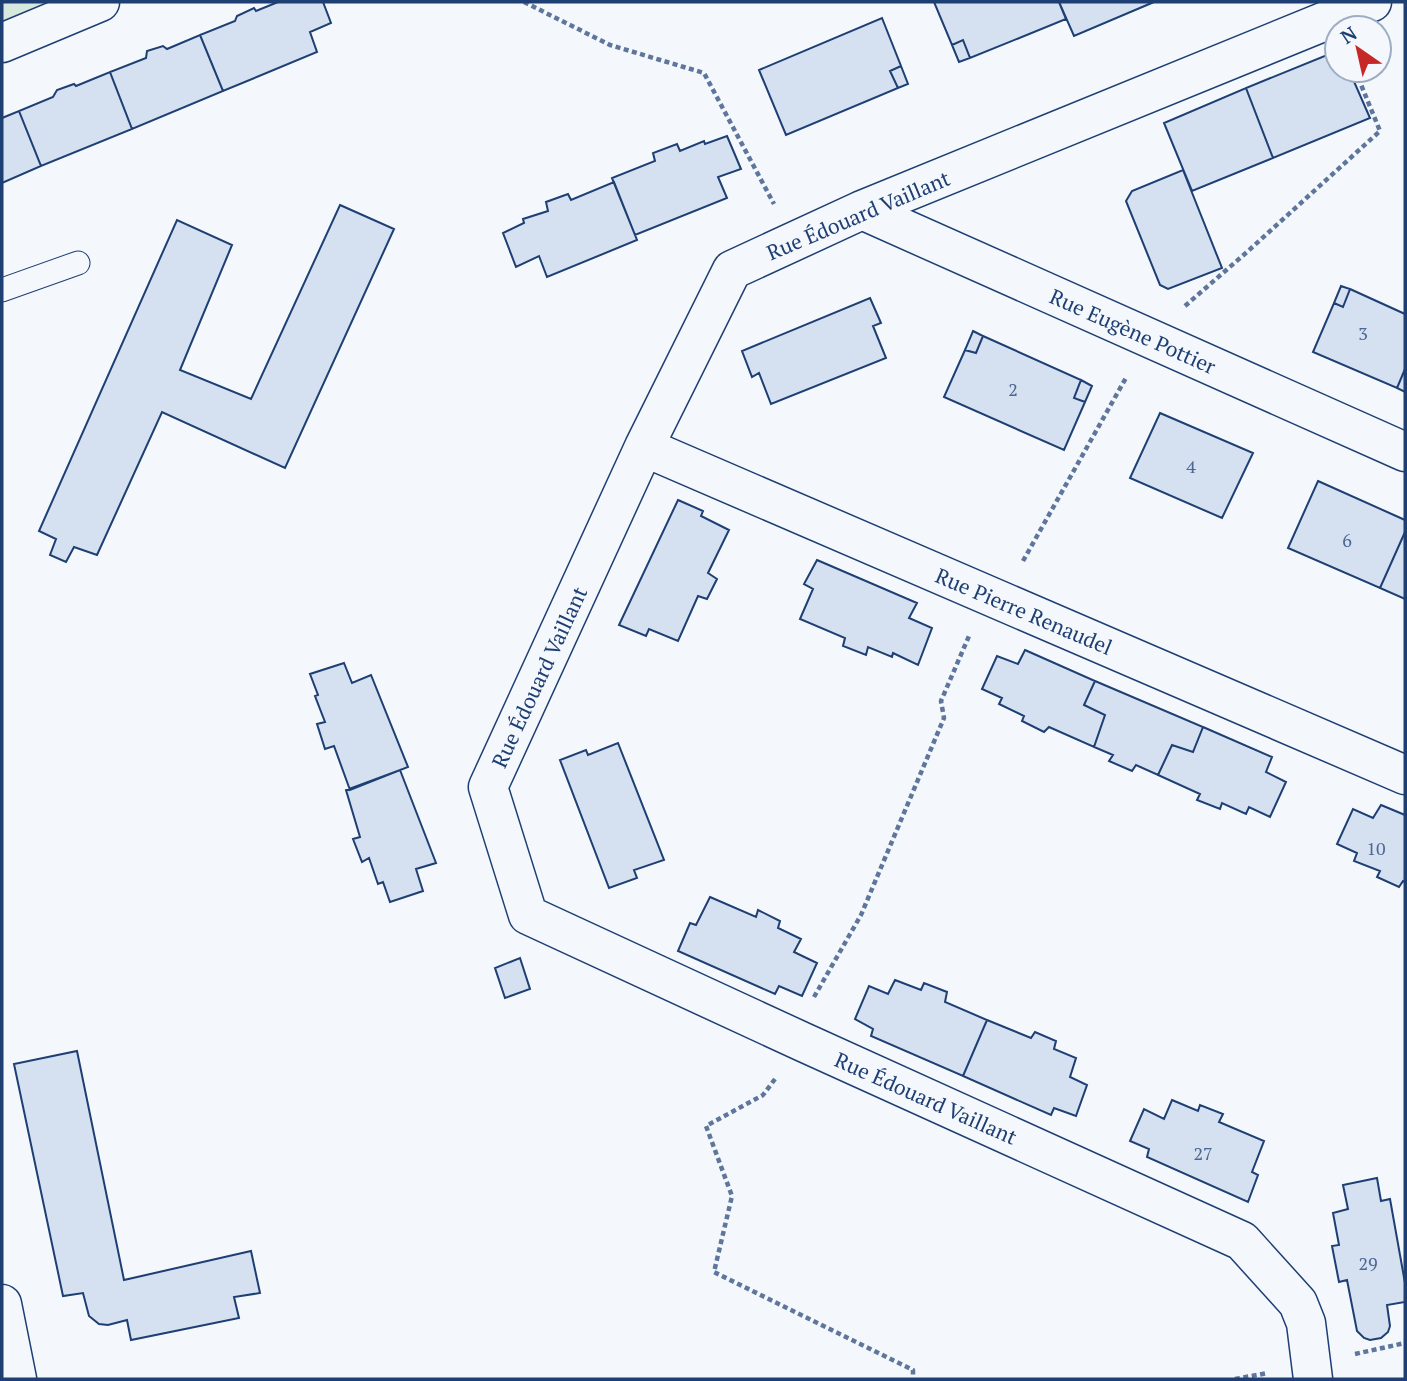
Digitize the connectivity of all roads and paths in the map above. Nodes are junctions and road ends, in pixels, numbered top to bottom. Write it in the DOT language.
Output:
graph roads {
  1 [pos="100,2"];
  2 [pos="524,2"];
  3 [pos="1372,2"];
  4 [pos="2,43"];
  5 [pos="1361,84"];
  6 [pos="862,210"];
  7 [pos="794,241"];
  8 [pos="1247,252"];
  9 [pos="78,263"];
  10 [pos="2,290"];
  11 [pos="643,447"];
  12 [pos="1405,452"];
  13 [pos="1042,526"];
  14 [pos="1000,601"];
  15 [pos="1405,775"];
  16 [pos="811,1002"];
  17 [pos="803,1042"];
  18 [pos="2,1304"];
  19 [pos="1270,1372"];
  20 [pos="1312,1372"];
  21 [pos="17,1379"];
  22 [pos="913,1379"];
  23 [pos="1235,1379"];
  1 -- 4 [label="street"];
  2 -- 7 [label="path"];
  3 -- 6 [label="street, Rue Édouard Vaillant"];
  5 -- 8 [label="path"];
  6 -- 7 [label="street, Rue Édouard Vaillant"];
  6 -- 12 [label="street, Rue Eugène Pottier"];
  7 -- 11 [label="street, Rue Édouard Vaillant"];
  9 -- 10 [label="lane"];
  11 -- 14 [label="street, Rue Pierre Renaudel"];
  11 -- 17 [label="street, Rue Édouard Vaillant"];
  13 -- 14 [label="path"];
  14 -- 15 [label="street, Rue Pierre Renaudel"];
  14 -- 16 [label="path"];
  17 -- 20 [label="street, Rue Édouard Vaillant"];
  17 -- 22 [label="path"];
  18 -- 21 [label="street"];
  19 -- 23 [label="path"];
}
